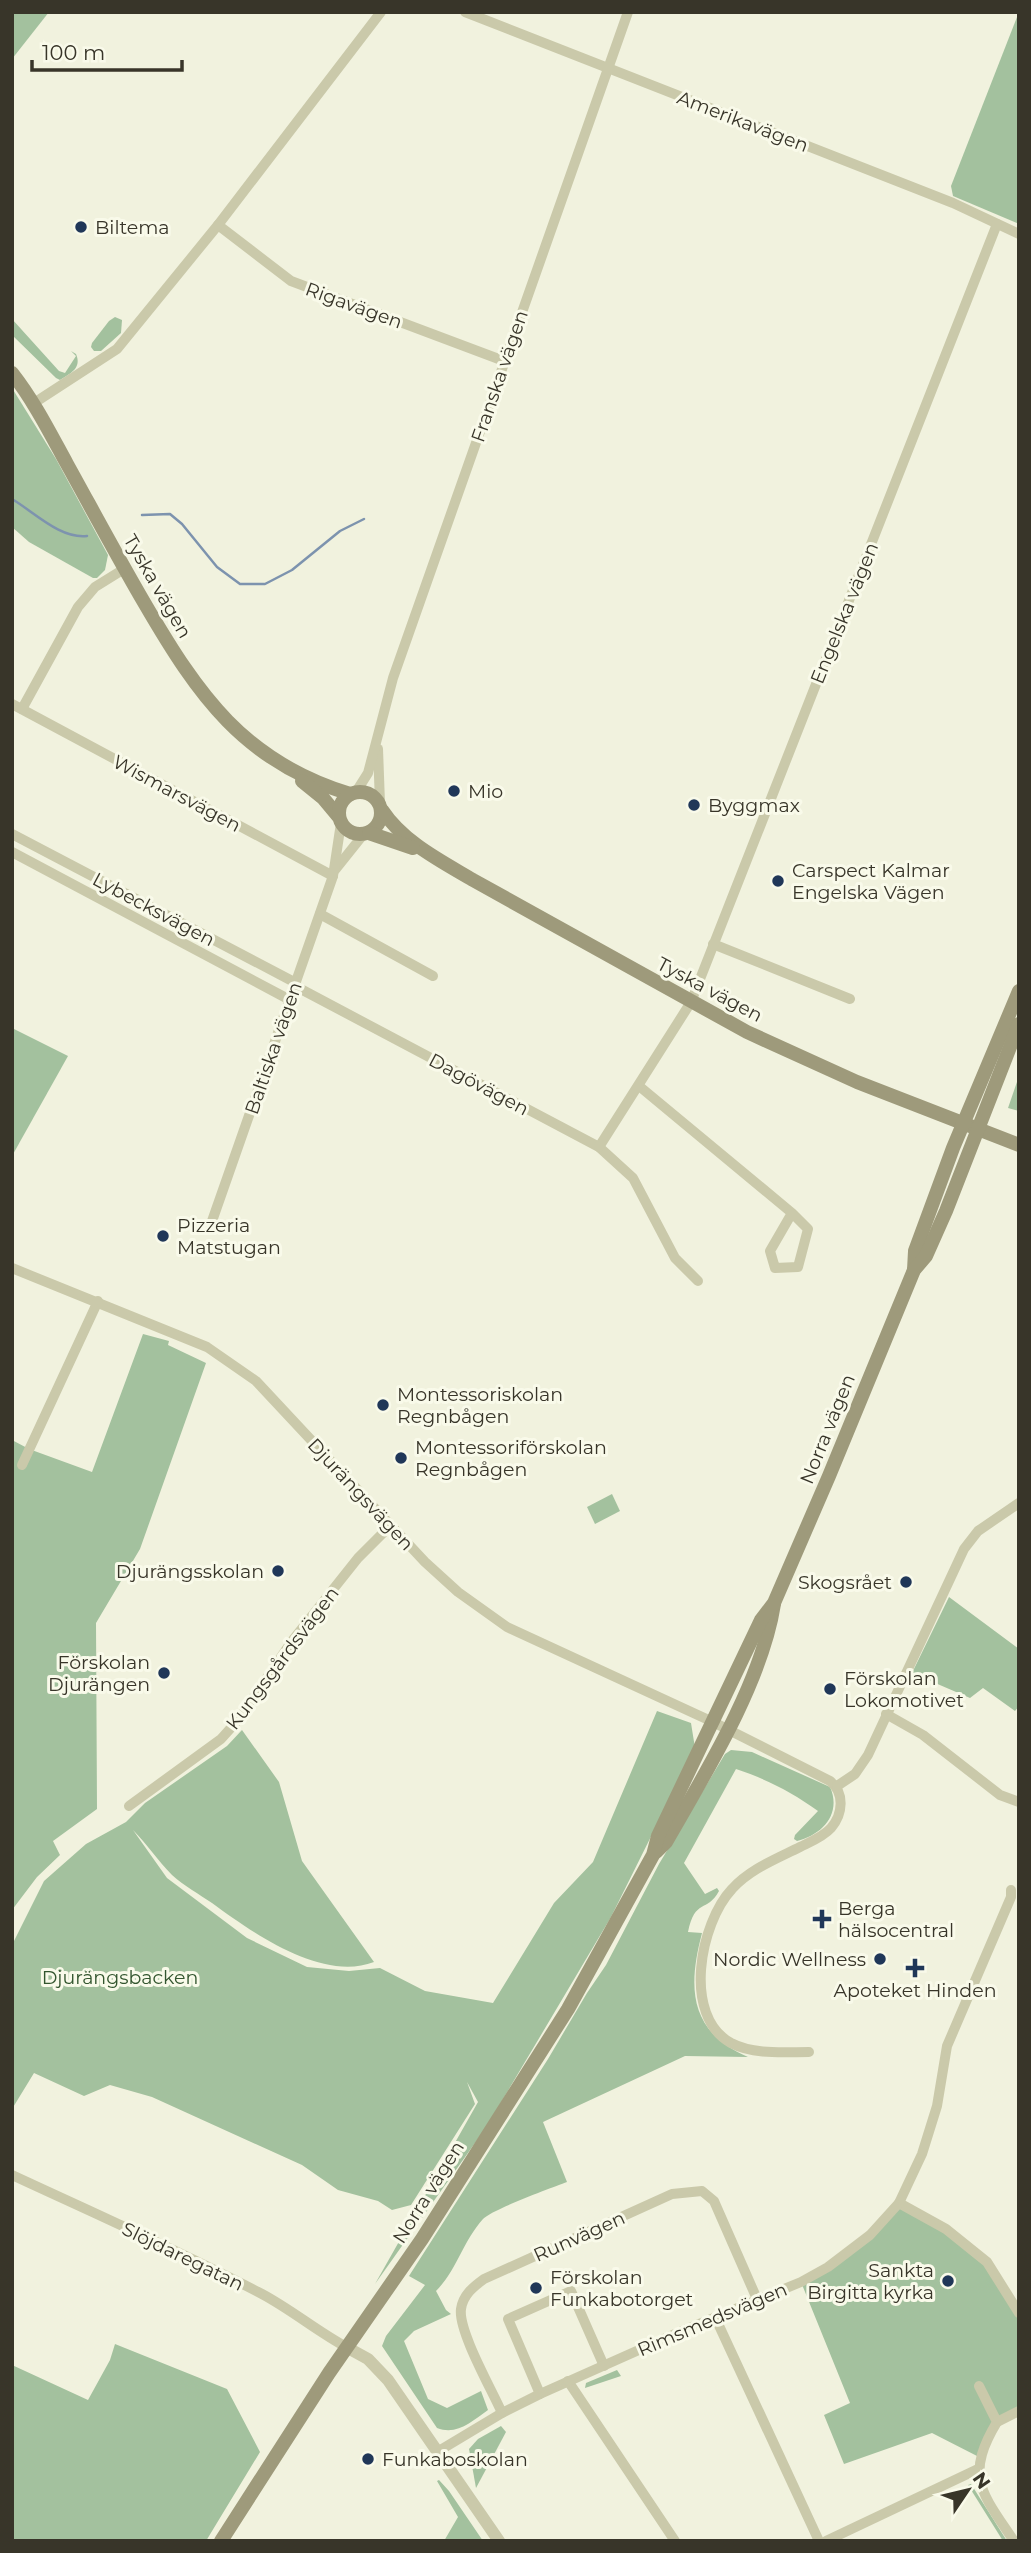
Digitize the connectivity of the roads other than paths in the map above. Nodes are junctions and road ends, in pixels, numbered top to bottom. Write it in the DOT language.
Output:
graph roads {
  1 [pos="381,12"];
  2 [pos="465,12"];
  3 [pos="628,12"];
  4 [pos="608,69"];
  5 [pos="997,224"];
  6 [pos="218,225"];
  7 [pos="1019,234"];
  8 [pos="504,361"];
  9 [pos="12,364"];
  10 [pos="12,373"];
  11 [pos="31,398"];
  12 [pos="124,569"];
  13 [pos="17,707"];
  14 [pos="378,742"];
  15 [pos="290,771"];
  16 [pos="353,793"];
  17 [pos="381,807"];
  18 [pos="340,820"];
  19 [pos="12,834"];
  20 [pos="366,834"];
  21 [pos="12,852"];
  22 [pos="434,856"];
  23 [pos="334,874"];
  24 [pos="320,914"];
  25 [pos="713,944"];
  26 [pos="433,976"];
  27 [pos="295,985"];
  28 [pos="1019,991"];
  29 [pos="850,999"];
  30 [pos="290,1000"];
  31 [pos="691,1002"];
  32 [pos="1019,1024"];
  33 [pos="639,1086"];
  34 [pos="962,1124"];
  35 [pos="979,1130"];
  36 [pos="1019,1145"];
  37 [pos="599,1147"];
  38 [pos="792,1213"];
  39 [pos="211,1224"];
  40 [pos="12,1268"];
  41 [pos="914,1270"];
  42 [pos="698,1282"];
  43 [pos="98,1301"];
  44 [pos="22,1465"];
  45 [pos="1019,1503"];
  46 [pos="391,1525"];
  47 [pos="774,1603"];
  48 [pos="886,1714"];
  49 [pos="713,1723"];
  50 [pos="728,1730"];
  51 [pos="837,1786"];
  52 [pos="1019,1802"];
  53 [pos="129,1805"];
  54 [pos="653,1855"];
  55 [pos="1011,1890"];
  56 [pos="809,2052"];
  57 [pos="12,2175"];
  58 [pos="899,2203"];
  59 [pos="757,2299"];
  60 [pos="1019,2313"];
  61 [pos="715,2317"];
  62 [pos="348,2348"];
  63 [pos="604,2366"];
  64 [pos="568,2381"];
  65 [pos="979,2386"];
  66 [pos="540,2394"];
  67 [pos="1019,2411"];
  68 [pos="502,2413"];
  69 [pos="997,2422"];
  70 [pos="437,2452"];
  71 [pos="978,2469"];
  72 [pos="221,2541"];
  73 [pos="499,2541"];
  74 [pos="674,2541"];
  75 [pos="819,2541"];
  76 [pos="826,2541"];
  77 [pos="1014,2541"];
  1 -- 6 [label="street"];
  2 -- 4 [label="street, Amerikavägen"];
  3 -- 4 [label="street, Franska vägen"];
  4 -- 5 [label="street, Amerikavägen"];
  4 -- 8 [label="street, Franska vägen"];
  5 -- 7 [label="street, Amerikavägen"];
  5 -- 25 [label="street, Engelska vägen"];
  6 -- 8 [label="street, Rigavägen"];
  6 -- 11 [label="street"];
  8 -- 14 [label="street, Franska vägen"];
  9 -- 11 [label="main road, Tyska vägen"];
  10 -- 11 [label="main road, Tyska vägen"];
  11 -- 12 [label="main road, Tyska vägen"];
  12 -- 13 [label="street, Wismarsvägen"];
  12 -- 15 [label="main road, Tyska vägen"];
  13 -- 23 [label="street, Wismarsvägen"];
  14 -- 16 [label="street, Franska vägen"];
  14 -- 17 [label="street, Franska vägen"];
  15 -- 16 [label="main road, Tyska vägen"];
  15 -- 18 [label="main road, Tyska vägen"];
  16 -- 17 [label="main road"];
  16 -- 18 [label="main road"];
  17 -- 20 [label="main road"];
  17 -- 22 [label="main road, Tyska vägen"];
  18 -- 20 [label="main road"];
  18 -- 23 [label="street, Baltiska vägen"];
  19 -- 27 [label="street, Lybecksvägen"];
  20 -- 22 [label="main road, Tyska vägen"];
  20 -- 23 [label="street, Baltiska vägen"];
  21 -- 30 [label="street, Lybecksvägen"];
  22 -- 31 [label="main road, Tyska vägen"];
  23 -- 24 [label="street, Baltiska vägen"];
  24 -- 26 [label="street"];
  24 -- 27 [label="street, Baltiska vägen"];
  25 -- 29 [label="street"];
  25 -- 31 [label="street, Engelska vägen"];
  27 -- 30 [label="street, Baltiska vägen"];
  27 -- 37 [label="street, Dagövägen"];
  28 -- 34 [label="main road, Norra vägen"];
  30 -- 39 [label="street, Baltiska vägen"];
  31 -- 33 [label="street"];
  31 -- 34 [label="main road, Tyska vägen"];
  32 -- 35 [label="main road, Norra vägen"];
  33 -- 37 [label="street"];
  33 -- 38 [label="street"];
  34 -- 35 [label="main road, Tyska vägen"];
  34 -- 41 [label="main road, Norra vägen"];
  35 -- 36 [label="main road, Tyska vägen"];
  35 -- 41 [label="main road, Norra vägen"];
  37 -- 42 [label="street, Dagövägen"];
  38 -- 38 [label="street"];
  40 -- 43 [label="street, Djurängsvägen"];
  41 -- 47 [label="main road, Norra vägen"];
  43 -- 44 [label="street"];
  43 -- 46 [label="street, Djurängsvägen"];
  45 -- 48 [label="street"];
  46 -- 49 [label="street, Djurängsvägen"];
  46 -- 53 [label="street, Kungsgårdsvägen"];
  47 -- 49 [label="main road, Norra vägen"];
  47 -- 50 [label="main road, Norra vägen"];
  48 -- 51 [label="street"];
  48 -- 52 [label="street"];
  49 -- 50 [label="street, Djurängsvägen"];
  49 -- 54 [label="main road, Norra vägen"];
  50 -- 51 [label="street, Djurängsvägen"];
  50 -- 54 [label="main road, Norra vägen"];
  51 -- 56 [label="street"];
  54 -- 62 [label="main road, Norra vägen"];
  55 -- 58 [label="street, Rimsmedsvägen"];
  57 -- 62 [label="street, Slöjdaregatan"];
  58 -- 59 [label="street, Rimsmedsvägen"];
  58 -- 60 [label="street"];
  59 -- 61 [label="street, Rimsmedsvägen"];
  59 -- 68 [label="street, Runvägen"];
  61 -- 63 [label="street, Rimsmedsvägen"];
  61 -- 75 [label="street"];
  62 -- 70 [label="street"];
  62 -- 72 [label="main road, Norra vägen"];
  63 -- 64 [label="street, Rimsmedsvägen"];
  63 -- 66 [label="street"];
  64 -- 66 [label="street, Rimsmedsvägen"];
  64 -- 74 [label="street"];
  65 -- 69 [label="street"];
  66 -- 68 [label="street, Rimsmedsvägen"];
  67 -- 69 [label="street"];
  68 -- 70 [label="street, Rimsmedsvägen"];
  69 -- 71 [label="street"];
  70 -- 73 [label="street"];
  71 -- 76 [label="street"];
  71 -- 77 [label="street"];
}
